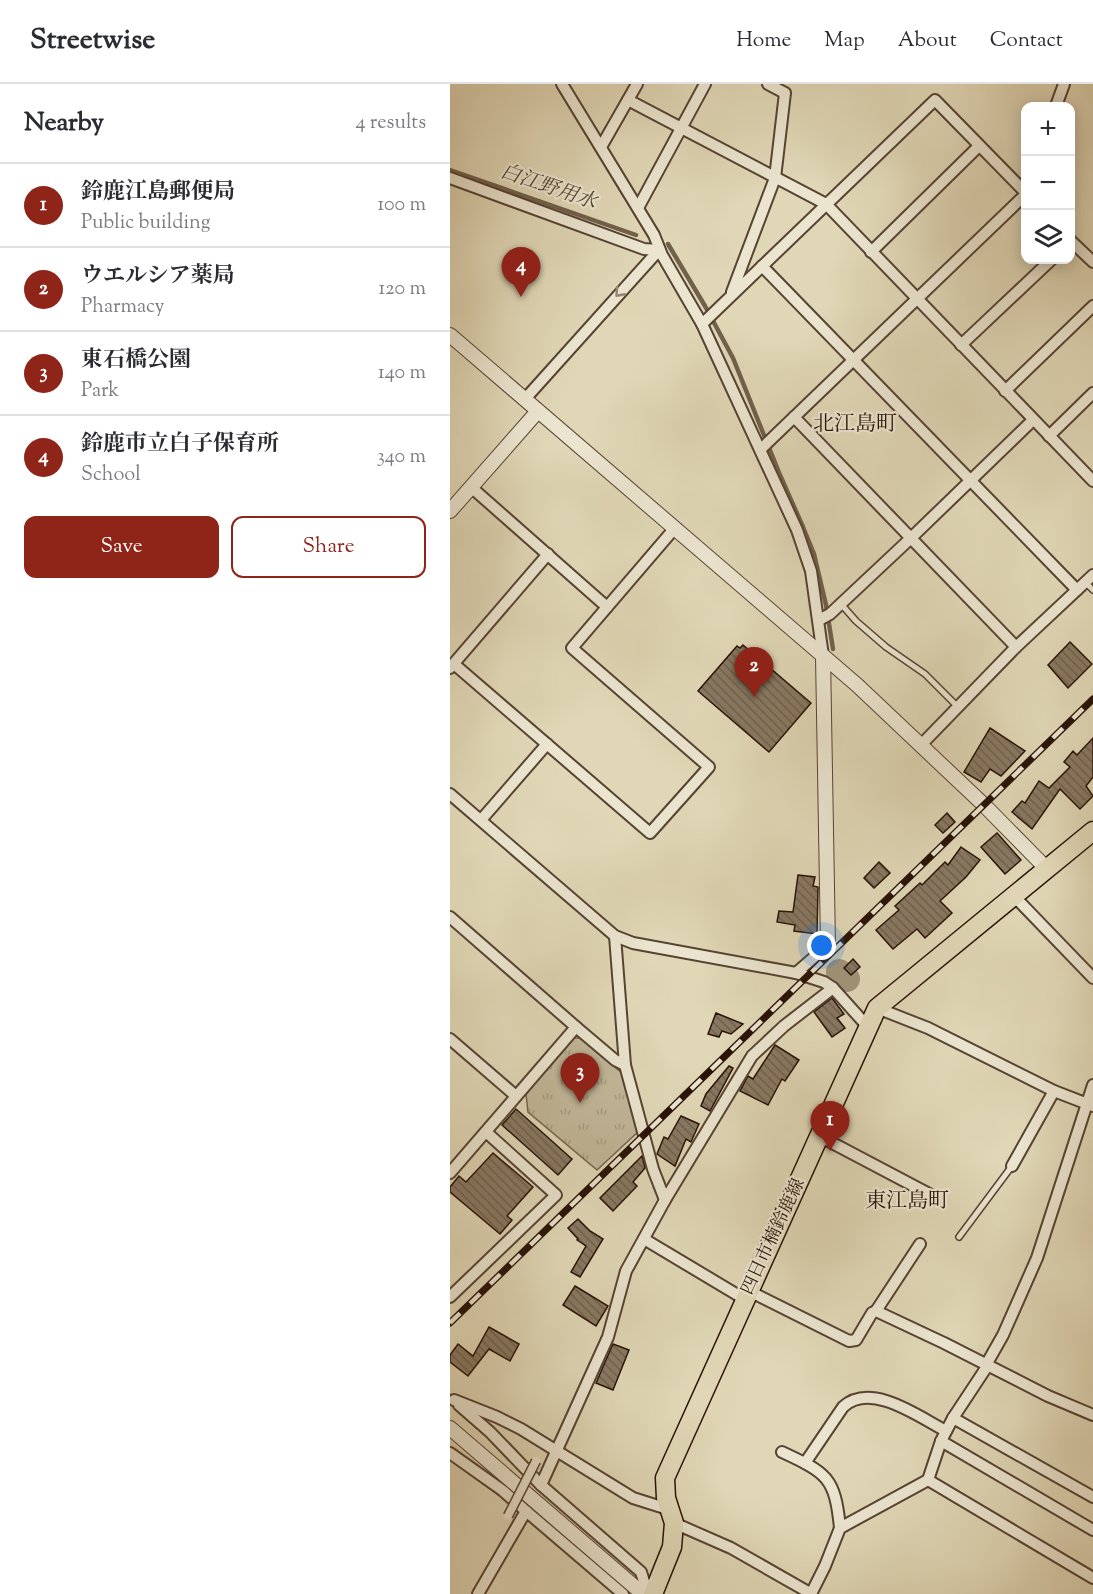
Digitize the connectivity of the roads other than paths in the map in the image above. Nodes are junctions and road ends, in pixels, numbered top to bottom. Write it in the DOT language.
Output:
graph roads {
  1 [pos="562,84"];
  2 [pos="637,84"];
  3 [pos="705,84"];
  4 [pos="768,84"];
  5 [pos="1064,84"];
  6 [pos="785,88"];
  7 [pos="628,100"];
  8 [pos="1057,102"];
  9 [pos="681,129"];
  10 [pos="979,146"];
  11 [pos="601,147"];
  12 [pos="450,178"];
  13 [pos="775,178"];
  14 [pos="1021,188"];
  15 [pos="1021,198"];
  16 [pos="826,204"];
  17 [pos="638,208"];
  18 [pos="1075,244"];
  19 [pos="659,250"];
  20 [pos="871,252"];
  21 [pos="1093,262"];
  22 [pos="1047,264"];
  23 [pos="762,266"];
  24 [pos="731,295"];
  25 [pos="916,299"];
  26 [pos="1093,306"];
  27 [pos="707,319"];
  28 [pos="450,335"];
  29 [pos="961,345"];
  30 [pos="853,360"];
  31 [pos="1005,391"];
  32 [pos="1093,393"];
  33 [pos="525,399"];
  34 [pos="538,411"];
  35 [pos="794,417"];
  36 [pos="1033,420"];
  37 [pos="1049,436"];
  38 [pos="761,449"];
  39 [pos="971,481"];
  40 [pos="1093,481"];
  41 [pos="471,487"];
  42 [pos="450,511"];
  43 [pos="674,529"];
  44 [pos="911,538"];
  45 [pos="548,554"];
  46 [pos="1087,584"];
  47 [pos="841,604"];
  48 [pos="607,607"];
  49 [pos="824,617"];
  50 [pos="1016,647"];
  51 [pos="823,656"];
  52 [pos="452,666"];
  53 [pos="958,707"];
  54 [pos="547,744"];
  55 [pos="921,745"];
  56 [pos="450,794"];
  57 [pos="481,820"];
  58 [pos="1091,838"];
  59 [pos="1046,868"];
  60 [pos="1013,895"];
  61 [pos="450,917"];
  62 [pos="615,936"];
  63 [pos="828,945"];
  64 [pos="796,973"];
  65 [pos="1093,978"];
  66 [pos="833,988"];
  67 [pos="878,1008"];
  68 [pos="576,1027"];
  69 [pos="868,1027"];
  70 [pos="450,1039"];
  71 [pos="625,1065"];
  72 [pos="1093,1085"];
  73 [pos="1054,1091"];
  74 [pos="516,1096"];
  75 [pos="1091,1104"];
  76 [pos="486,1131"];
  77 [pos="821,1137"];
  78 [pos="1012,1166"];
  79 [pos="451,1169"];
  80 [pos="931,1195"];
  81 [pos="665,1200"];
  82 [pos="959,1238"];
  83 [pos="644,1239"];
  84 [pos="920,1244"];
  85 [pos="747,1296"];
  86 [pos="450,1298"];
  87 [pos="876,1311"];
  88 [pos="987,1365"];
  89 [pos="452,1399"];
  90 [pos="1093,1415"];
  91 [pos="953,1418"];
  92 [pos="450,1428"];
  93 [pos="946,1431"];
  94 [pos="941,1442"];
  95 [pos="556,1449"];
  96 [pos="782,1452"];
  97 [pos="450,1453"];
  98 [pos="536,1461"];
  99 [pos="805,1463"];
  100 [pos="928,1480"];
  101 [pos="541,1485"];
  102 [pos="1093,1497"];
  103 [pos="526,1511"];
  104 [pos="508,1516"];
  105 [pos="673,1516"];
  106 [pos="840,1528"];
  107 [pos="1093,1530"];
  108 [pos="1093,1578"];
  109 [pos="813,1592"];
  110 [pos="478,1594"];
  111 [pos="623,1594"];
  112 [pos="643,1594"];
  113 [pos="648,1594"];
  114 [pos="653,1594"];
  1 -- 11 [label="street"];
  2 -- 7 [label="street"];
  3 -- 9 [label="street"];
  4 -- 6 [label="street"];
  5 -- 8 [label="street"];
  6 -- 13 [label="street"];
  7 -- 9 [label="street"];
  7 -- 11 [label="street"];
  9 -- 13 [label="street"];
  9 -- 17 [label="street"];
  10 -- 14 [label="street"];
  10 -- 16 [label="street"];
  10 -- 20 [label="street"];
  11 -- 17 [label="street"];
  12 -- 19 [label="street"];
  13 -- 16 [label="street"];
  13 -- 24 [label="street"];
  15 -- 25 [label="street"];
  16 -- 20 [label="street"];
  16 -- 23 [label="street"];
  17 -- 19 [label="street"];
  18 -- 21 [label="street"];
  19 -- 27 [label="street"];
  19 -- 33 [label="street, one-way"];
  20 -- 25 [label="street"];
  22 -- 29 [label="street"];
  23 -- 24 [label="street"];
  23 -- 30 [label="street"];
  24 -- 27 [label="street"];
  25 -- 29 [label="street"];
  25 -- 30 [label="street"];
  26 -- 31 [label="street"];
  27 -- 38 [label="street"];
  28 -- 33 [label="street"];
  29 -- 31 [label="street"];
  30 -- 35 [label="street"];
  30 -- 39 [label="street"];
  31 -- 36 [label="street"];
  32 -- 37 [label="street"];
  33 -- 34 [label="street"];
  34 -- 41 [label="street"];
  34 -- 43 [label="street"];
  35 -- 38 [label="street"];
  35 -- 44 [label="street"];
  36 -- 37 [label="street"];
  36 -- 39 [label="street"];
  37 -- 40 [label="street"];
  38 -- 49 [label="street"];
  39 -- 44 [label="street"];
  39 -- 46 [label="street"];
  41 -- 42 [label="street"];
  41 -- 45 [label="street"];
  43 -- 48 [label="street"];
  43 -- 51 [label="street"];
  44 -- 47 [label="street"];
  44 -- 50 [label="street"];
  45 -- 48 [label="street"];
  45 -- 52 [label="street"];
  46 -- 50 [label="street"];
  47 -- 49 [label="street"];
  47 -- 53 [label="lane"];
  48 -- 54 [label="street"];
  49 -- 51 [label="street"];
  50 -- 53 [label="street"];
  51 -- 55 [label="street"];
  51 -- 63 [label="street"];
  52 -- 54 [label="street"];
  53 -- 55 [label="street"];
  54 -- 57 [label="street"];
  55 -- 59 [label="street"];
  56 -- 57 [label="street"];
  57 -- 62 [label="street"];
  58 -- 59 [label="main road, 四日市楠鈴鹿線"];
  59 -- 60 [label="main road, 四日市楠鈴鹿線"];
  60 -- 65 [label="street"];
  60 -- 67 [label="main road, 四日市楠鈴鹿線"];
  61 -- 68 [label="street"];
  62 -- 64 [label="street"];
  62 -- 71 [label="street"];
  63 -- 64 [label="street"];
  64 -- 66 [label="street"];
  66 -- 69 [label="street"];
  66 -- 81 [label="street"];
  67 -- 69 [label="main road, 四日市楠鈴鹿線"];
  67 -- 73 [label="street"];
  68 -- 71 [label="street"];
  68 -- 74 [label="street"];
  69 -- 77 [label="main road, 四日市楠鈴鹿線"];
  70 -- 74 [label="street"];
  71 -- 81 [label="street"];
  72 -- 75 [label="street"];
  73 -- 75 [label="street"];
  73 -- 78 [label="street"];
  74 -- 76 [label="street"];
  75 -- 88 [label="street"];
  76 -- 79 [label="street"];
  76 -- 86 [label="street"];
  77 -- 80 [label="street"];
  77 -- 85 [label="main road, 四日市楠鈴鹿線"];
  78 -- 82 [label="lane"];
  81 -- 83 [label="street"];
  83 -- 85 [label="street"];
  83 -- 95 [label="street"];
  84 -- 87 [label="street"];
  85 -- 87 [label="street"];
  85 -- 105 [label="main road, 四日市楠鈴鹿線"];
  87 -- 88 [label="street"];
  88 -- 90 [label="street"];
  88 -- 91 [label="street"];
  89 -- 95 [label="street"];
  89 -- 101 [label="street"];
  91 -- 93 [label="street"];
  91 -- 102 [label="street"];
  92 -- 112 [label="street"];
  93 -- 94 [label="street"];
  93 -- 99 [label="street"];
  94 -- 100 [label="street"];
  94 -- 107 [label="street"];
  95 -- 101 [label="street"];
  95 -- 105 [label="street"];
  96 -- 99 [label="street"];
  97 -- 103 [label="street"];
  98 -- 104 [label="street, bridge"];
  99 -- 106 [label="street"];
  100 -- 106 [label="street"];
  100 -- 108 [label="street"];
  101 -- 113 [label="street"];
  103 -- 110 [label="street"];
  103 -- 111 [label="street"];
  105 -- 109 [label="street"];
  105 -- 114 [label="main road, 四日市楠鈴鹿線"];
  106 -- 109 [label="street"];
}
